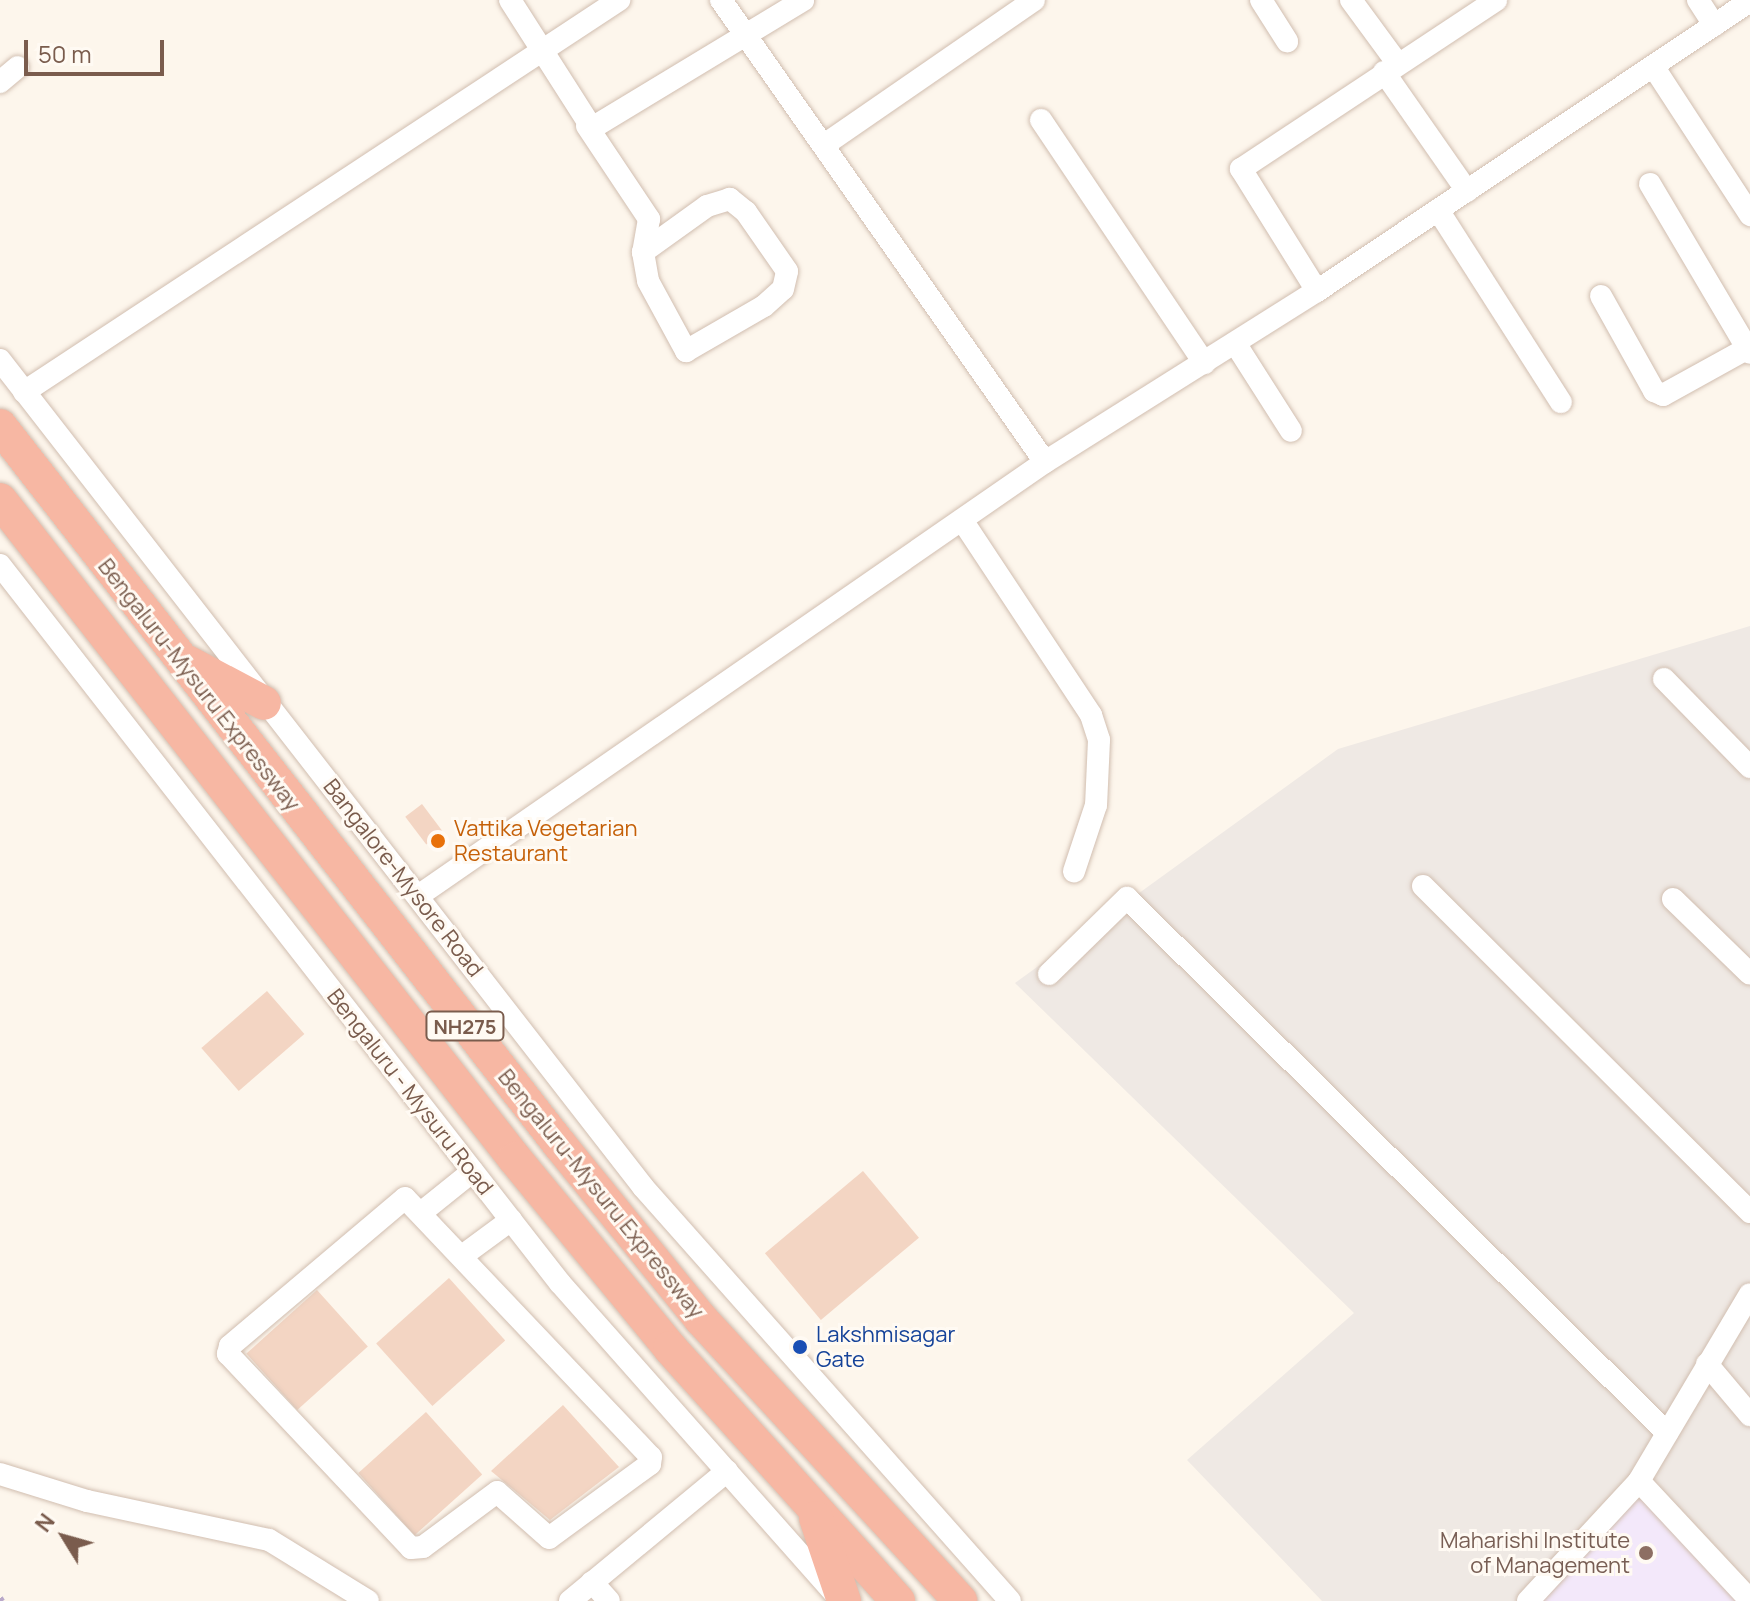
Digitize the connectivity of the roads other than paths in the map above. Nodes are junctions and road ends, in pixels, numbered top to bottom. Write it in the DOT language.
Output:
graph roads {
  1 [pos="510,0"];
  2 [pos="619,0"];
  3 [pos="721,0"];
  4 [pos="803,0"];
  5 [pos="1034,0"];
  6 [pos="1261,0"];
  7 [pos="1351,0"];
  8 [pos="1496,0"];
  9 [pos="1698,0"];
  10 [pos="1750,1"];
  11 [pos="1714,25"];
  12 [pos="747,34"];
  13 [pos="1287,41"];
  14 [pos="543,47"];
  15 [pos="1653,66"];
  16 [pos="18,67"];
  17 [pos="1391,68"];
  18 [pos="0,82"];
  19 [pos="1041,120"];
  20 [pos="587,126"];
  21 [pos="824,145"];
  22 [pos="1650,184"];
  23 [pos="1467,191"];
  24 [pos="1438,210"];
  25 [pos="1750,215"];
  26 [pos="643,252"];
  27 [pos="1317,291"];
  28 [pos="1601,296"];
  29 [pos="1235,343"];
  30 [pos="1749,349"];
  31 [pos="0,360"];
  32 [pos="1204,363"];
  33 [pos="24,392"];
  34 [pos="1561,402"];
  35 [pos="0,426"];
  36 [pos="1291,431"];
  37 [pos="1045,462"];
  38 [pos="0,500"];
  39 [pos="962,520"];
  40 [pos="0,565"];
  41 [pos="176,656"];
  42 [pos="1664,679"];
  43 [pos="264,703"];
  44 [pos="1750,767"];
  45 [pos="1074,871"];
  46 [pos="1423,886"];
  47 [pos="418,896"];
  48 [pos="1673,899"];
  49 [pos="1049,974"];
  50 [pos="1750,974"];
  51 [pos="473,1171"];
  52 [pos="422,1212"];
  53 [pos="1750,1212"];
  54 [pos="511,1220"];
  55 [pos="462,1256"];
  56 [pos="1750,1294"];
  57 [pos="1707,1364"];
  58 [pos="1750,1415"];
  59 [pos="1667,1433"];
  60 [pos="727,1471"];
  61 [pos="0,1474"];
  62 [pos="1639,1481"];
  63 [pos="811,1505"];
  64 [pos="592,1582"];
  65 [pos="1743,1598"];
  66 [pos="368,1601"];
  67 [pos="570,1601"];
  68 [pos="609,1601"];
  69 [pos="842,1601"];
  70 [pos="898,1601"];
  71 [pos="960,1601"];
  72 [pos="1010,1601"];
  73 [pos="1528,1601"];
  1 -- 14 [label="street"];
  2 -- 14 [label="street"];
  3 -- 12 [label="street"];
  4 -- 12 [label="street"];
  5 -- 21 [label="street"];
  6 -- 13 [label="street"];
  7 -- 17 [label="street"];
  8 -- 17 [label="street"];
  9 -- 11 [label="street"];
  10 -- 11 [label="street"];
  11 -- 15 [label="street"];
  12 -- 20 [label="street"];
  12 -- 21 [label="street"];
  14 -- 20 [label="street"];
  14 -- 33 [label="street"];
  15 -- 23 [label="street"];
  15 -- 25 [label="street"];
  16 -- 18 [label="street"];
  17 -- 23 [label="street"];
  17 -- 27 [label="street"];
  19 -- 32 [label="street"];
  20 -- 26 [label="street"];
  21 -- 37 [label="street"];
  22 -- 30 [label="street"];
  23 -- 24 [label="street"];
  24 -- 27 [label="street"];
  24 -- 34 [label="street"];
  26 -- 26 [label="street"];
  27 -- 29 [label="street"];
  28 -- 30 [label="street"];
  29 -- 32 [label="street"];
  29 -- 36 [label="street"];
  31 -- 33 [label="street, Bangalore-Mysore Road / NH275"];
  32 -- 37 [label="street"];
  33 -- 43 [label="street, Bangalore-Mysore Road / NH275"];
  35 -- 41 [label="highway, Bengaluru-Mysuru Expressway / NH275"];
  37 -- 39 [label="street"];
  38 -- 63 [label="highway, Bengaluru-Mysuru Expressway / NH275"];
  39 -- 45 [label="street"];
  39 -- 47 [label="street"];
  40 -- 51 [label="street, Bengaluru - Mysuru Road"];
  41 -- 43 [label="highway"];
  41 -- 71 [label="highway, Bengaluru-Mysuru Expressway / NH275"];
  42 -- 44 [label="street"];
  43 -- 47 [label="street, Bangalore-Mysore Road / NH275"];
  46 -- 53 [label="street"];
  47 -- 72 [label="street, Bangalore-Mysore Road / NH275"];
  48 -- 50 [label="street"];
  49 -- 59 [label="street"];
  51 -- 52 [label="street"];
  51 -- 54 [label="street, Bengaluru - Mysuru Road"];
  52 -- 55 [label="street"];
  52 -- 55 [label="street"];
  54 -- 55 [label="street"];
  54 -- 60 [label="street, Bengaluru - Mysuru Road"];
  56 -- 57 [label="street"];
  57 -- 58 [label="street"];
  57 -- 59 [label="street"];
  59 -- 62 [label="street"];
  60 -- 64 [label="street"];
  60 -- 69 [label="street, Bengaluru - Mysuru Road"];
  61 -- 66 [label="street"];
  62 -- 65 [label="street"];
  62 -- 73 [label="street"];
  63 -- 69 [label="highway"];
  63 -- 70 [label="highway, Bengaluru-Mysuru Expressway / NH275"];
  64 -- 67 [label="street"];
  64 -- 68 [label="street"];
}
